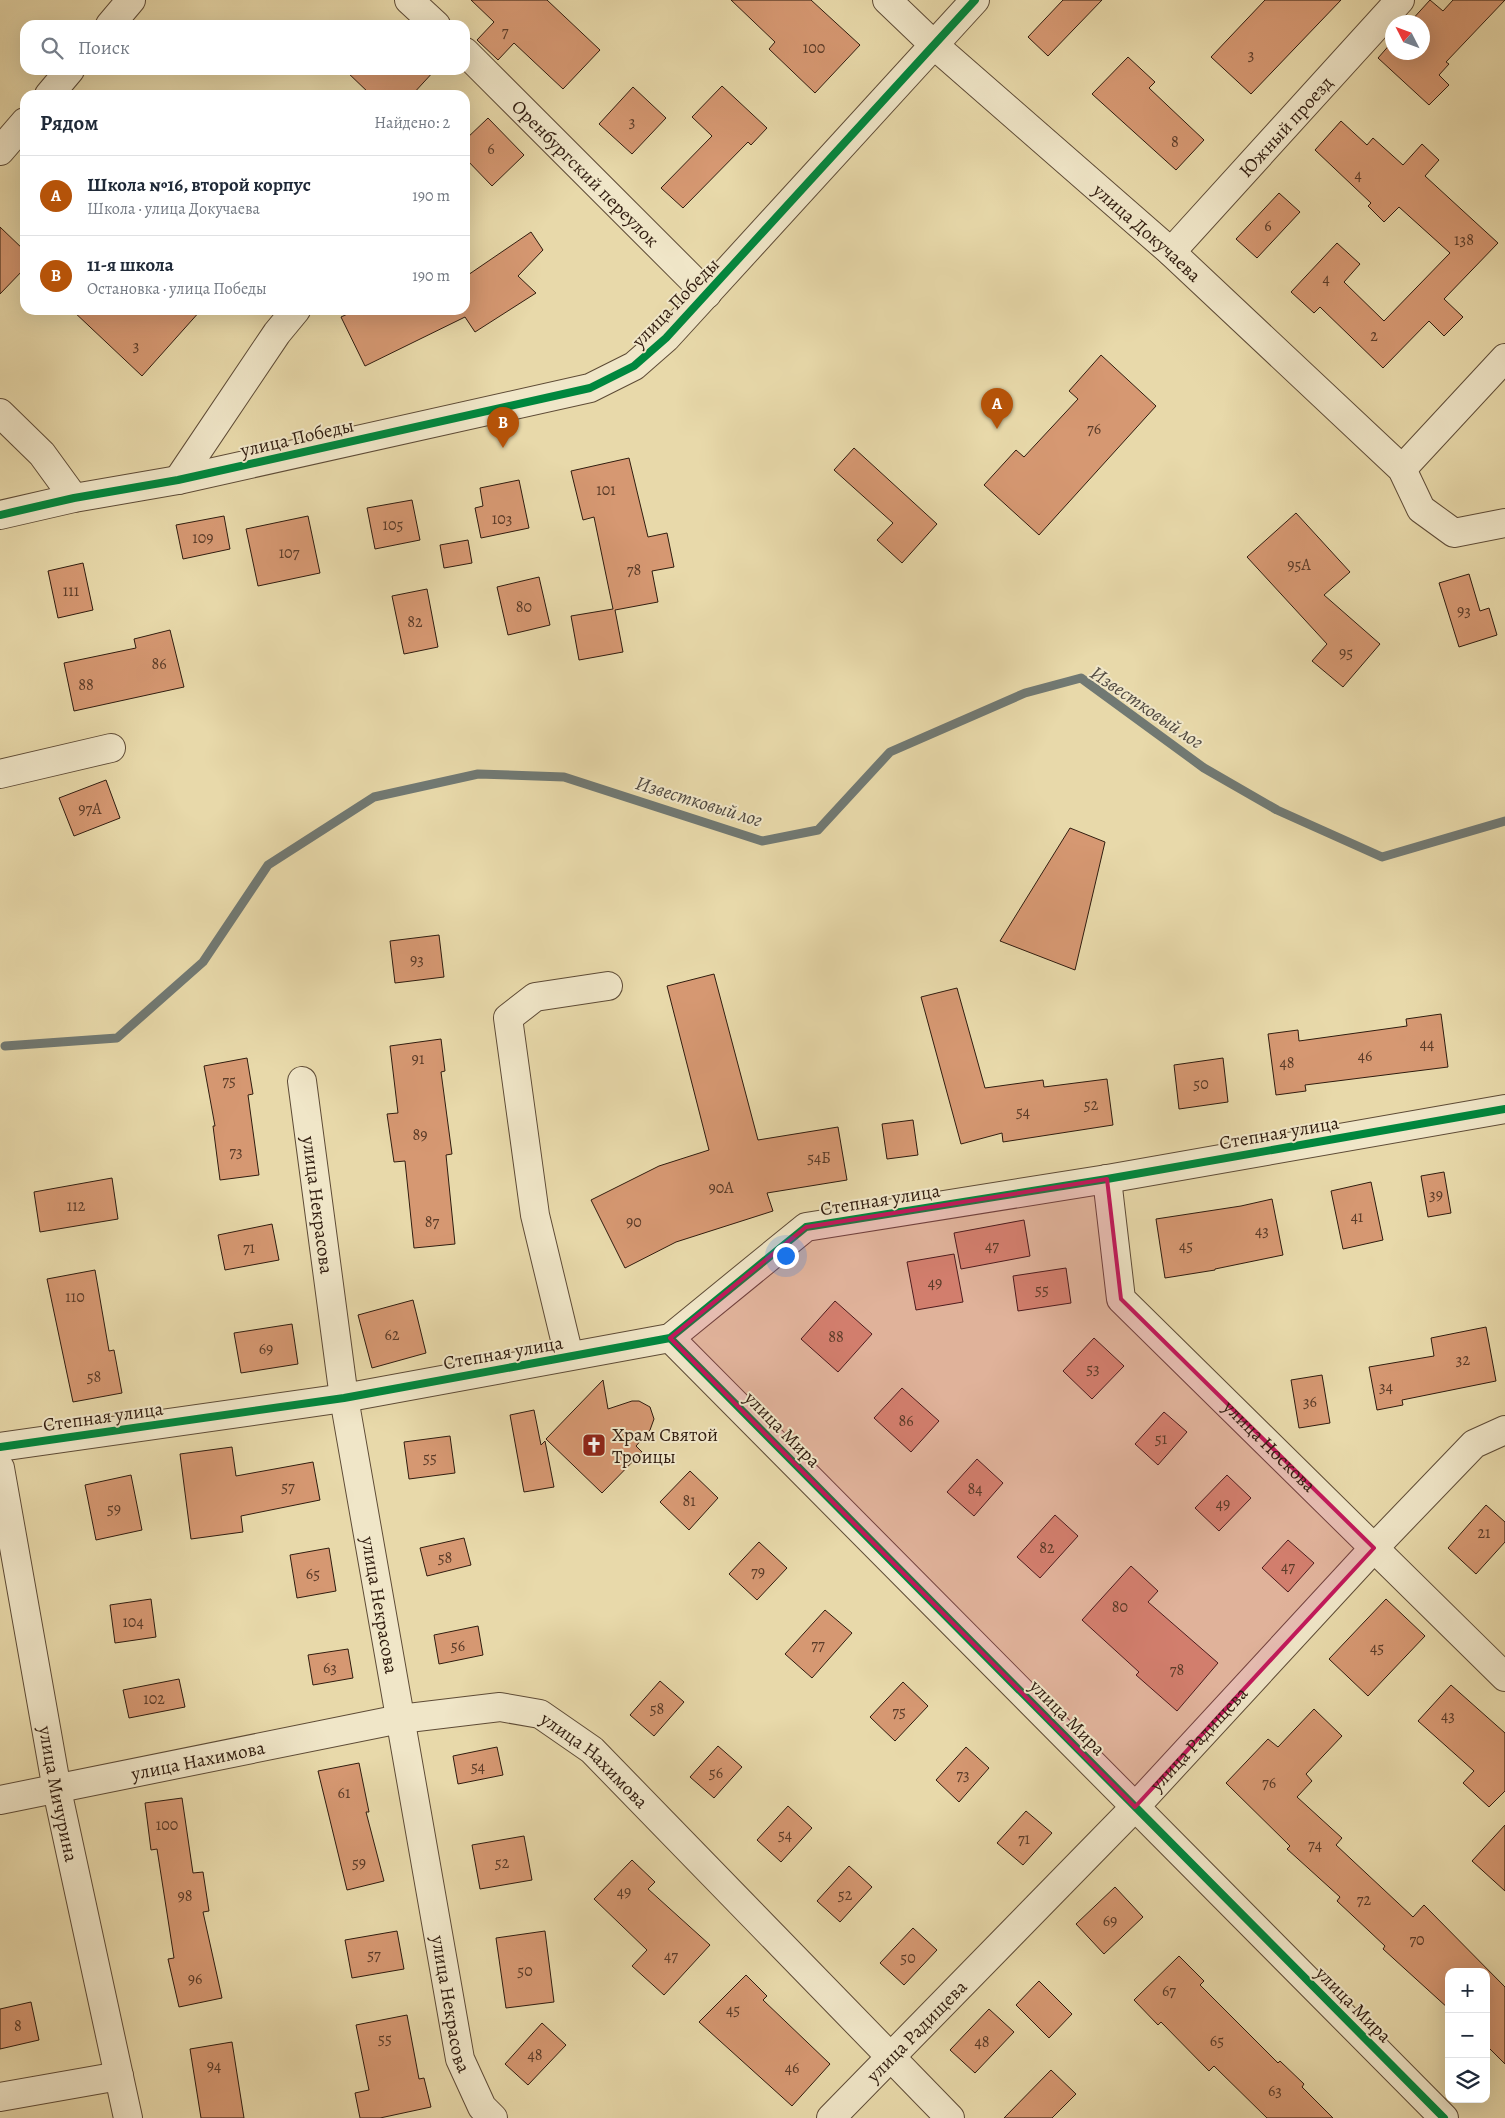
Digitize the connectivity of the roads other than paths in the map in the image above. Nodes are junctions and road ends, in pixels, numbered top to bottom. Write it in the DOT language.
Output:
graph roads {
  1 [pos="131,0"];
  2 [pos="409,0"];
  3 [pos="887,0"];
  4 [pos="975,0"];
  5 [pos="1400,0"];
  6 [pos="114,20"];
  7 [pos="431,20"];
  8 [pos="934,45"];
  9 [pos="470,57"];
  10 [pos="66,75"];
  11 [pos="53,90"];
  12 [pos="20,128"];
  13 [pos="0,151"];
  14 [pos="1171,252"];
  15 [pos="708,294"];
  16 [pos="292,315"];
  17 [pos="1505,358"];
  18 [pos="0,413"];
  19 [pos="1402,469"];
  20 [pos="178,480"];
  21 [pos="74,498"];
  22 [pos="0,515"];
  23 [pos="1505,523"];
  24 [pos="111,748"];
  25 [pos="0,774"];
  26 [pos="608,986"];
  27 [pos="302,1081"];
  28 [pos="1505,1109"];
  29 [pos="1107,1179"];
  30 [pos="670,1338"];
  31 [pos="569,1356"];
  32 [pos="344,1398"];
  33 [pos="1505,1430"];
  34 [pos="0,1447"];
  35 [pos="0,1468"];
  36 [pos="1374,1548"];
  37 [pos="1505,1677"];
  38 [pos="400,1719"];
  39 [pos="57,1790"];
  40 [pos="0,1800"];
  41 [pos="1135,1807"];
  42 [pos="890,2057"];
  43 [pos="119,2076"];
  44 [pos="0,2097"];
  45 [pos="128,2118"];
  46 [pos="493,2118"];
  47 [pos="831,2118"];
  48 [pos="950,2118"];
  49 [pos="1444,2118"];
  1 -- 6 [label="street"];
  2 -- 7 [label="street"];
  3 -- 8 [label="street, улица Докучаева"];
  4 -- 8 [label="street, улица Победы"];
  5 -- 14 [label="street, Южный проезд"];
  8 -- 14 [label="street, улица Докучаева"];
  8 -- 15 [label="street, улица Победы"];
  9 -- 15 [label="street, Оренбургский переулок"];
  10 -- 11 [label="street"];
  12 -- 13 [label="street"];
  14 -- 19 [label="street, улица Докучаева"];
  15 -- 20 [label="street, улица Победы"];
  16 -- 20 [label="street"];
  17 -- 19 [label="street"];
  18 -- 21 [label="street"];
  19 -- 23 [label="street"];
  20 -- 21 [label="street, улица Победы"];
  21 -- 22 [label="street, улица Победы"];
  24 -- 25 [label="street"];
  26 -- 31 [label="street"];
  27 -- 32 [label="street, улица Некрасова"];
  28 -- 29 [label="street, Степная улица"];
  29 -- 30 [label="street, Степная улица"];
  29 -- 36 [label="street, улица Носкова"];
  30 -- 31 [label="street, Степная улица"];
  30 -- 41 [label="street, улица Мира"];
  31 -- 32 [label="street, Степная улица"];
  32 -- 34 [label="street, Степная улица"];
  32 -- 38 [label="street, улица Некрасова"];
  33 -- 36 [label="street, улица Радищева"];
  35 -- 39 [label="street, улица Мичурина"];
  36 -- 37 [label="street, улица Носкова"];
  36 -- 41 [label="street, улица Радищева"];
  38 -- 39 [label="street, улица Нахимова"];
  38 -- 42 [label="street, улица Нахимова"];
  38 -- 46 [label="street, улица Некрасова"];
  39 -- 40 [label="street, улица Нахимова"];
  39 -- 43 [label="street, улица Мичурина"];
  41 -- 42 [label="street, улица Радищева"];
  41 -- 49 [label="street, улица Мира"];
  42 -- 47 [label="street, улица Радищева"];
  42 -- 48 [label="street, улица Нахимова"];
  43 -- 44 [label="street"];
  43 -- 45 [label="street, улица Мичурина"];
}
